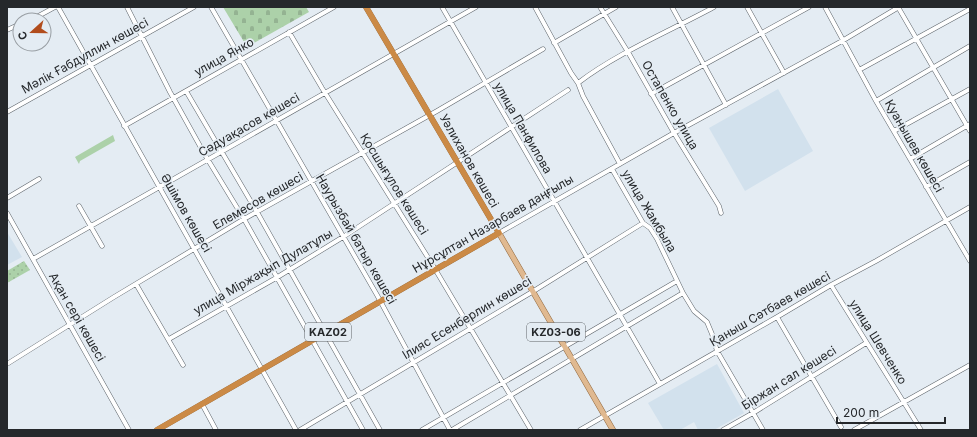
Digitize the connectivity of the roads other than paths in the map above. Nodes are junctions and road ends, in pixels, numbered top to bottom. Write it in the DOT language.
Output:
graph roads {
  1 [pos="56,7"];
  2 [pos="127,7"];
  3 [pos="194,7"];
  4 [pos="211,7"];
  5 [pos="334,7"];
  6 [pos="366,7"];
  7 [pos="442,7"];
  8 [pos="476,7"];
  9 [pos="535,7"];
  10 [pos="600,7"];
  11 [pos="616,7"];
  12 [pos="672,7"];
  13 [pos="714,7"];
  14 [pos="747,7"];
  15 [pos="809,7"];
  16 [pos="824,7"];
  17 [pos="898,7"];
  18 [pos="970,10"];
  19 [pos="46,12"];
  20 [pos="604,14"];
  21 [pos="451,21"];
  22 [pos="682,25"];
  23 [pos="289,32"];
  24 [pos="761,33"];
  25 [pos="142,36"];
  26 [pos="917,39"];
  27 [pos="842,41"];
  28 [pos="554,43"];
  29 [pos="970,46"];
  30 [pos="543,49"];
  31 [pos="628,52"];
  32 [pos="394,54"];
  33 [pos="241,59"];
  34 [pos="90,64"];
  35 [pos="704,64"];
  36 [pos="933,68"];
  37 [pos="859,70"];
  38 [pos="784,73"];
  39 [pos="485,82"];
  40 [pos="578,83"];
  41 [pos="970,88"];
  42 [pos="568,90"];
  43 [pos="186,91"];
  44 [pos="325,92"];
  45 [pos="651,94"];
  46 [pos="173,98"];
  47 [pos="952,99"];
  48 [pos="876,101"];
  49 [pos="726,105"];
  50 [pos="7,112"];
  51 [pos="429,115"];
  52 [pos="276,120"];
  53 [pos="969,125"];
  54 [pos="124,126"];
  55 [pos="511,127"];
  56 [pos="894,131"];
  57 [pos="970,131"];
  58 [pos="674,133"];
  59 [pos="222,152"];
  60 [pos="363,152"];
  61 [pos="910,159"];
  62 [pos="208,160"];
  63 [pos="457,162"];
  64 [pos="970,162"];
  65 [pos="620,164"];
  66 [pos="612,169"];
  67 [pos="39,179"];
  68 [pos="312,182"];
  69 [pos="926,187"];
  70 [pos="160,188"];
  71 [pos="7,198"];
  72 [pos="554,202"];
  73 [pos="395,204"];
  74 [pos="79,206"];
  75 [pos="970,207"];
  76 [pos="257,212"];
  77 [pos="7,213"];
  78 [pos="721,213"];
  79 [pos="244,219"];
  80 [pos="946,220"];
  81 [pos="643,222"];
  82 [pos="91,226"];
  83 [pos="499,233"];
  84 [pos="343,237"];
  85 [pos="102,246"];
  86 [pos="195,249"];
  87 [pos="587,258"];
  88 [pos="33,260"];
  89 [pos="970,261"];
  90 [pos="289,270"];
  91 [pos="436,270"];
  92 [pos="276,278"];
  93 [pos="677,281"];
  94 [pos="136,284"];
  95 [pos="831,285"];
  96 [pos="532,292"];
  97 [pos="683,293"];
  98 [pos="380,301"];
  99 [pos="227,306"];
  100 [pos="620,315"];
  101 [pos="777,317"];
  102 [pos="70,324"];
  103 [pos="626,326"];
  104 [pos="471,328"];
  105 [pos="325,334"];
  106 [pos="168,339"];
  107 [pos="312,341"];
  108 [pos="866,342"];
  109 [pos="564,347"];
  110 [pos="717,351"];
  111 [pos="571,359"];
  112 [pos="413,362"];
  113 [pos="7,364"];
  114 [pos="183,365"];
  115 [pos="970,365"];
  116 [pos="262,370"];
  117 [pos="812,376"];
  118 [pos="503,383"];
  119 [pos="660,384"];
  120 [pos="359,394"];
  121 [pos="510,396"];
  122 [pos="347,402"];
  123 [pos="904,402"];
  124 [pos="202,404"];
  125 [pos="753,413"];
  126 [pos="604,416"];
  127 [pos="443,418"];
  128 [pos="841,427"];
  129 [pos="129,430"];
  130 [pos="157,430"];
  131 [pos="216,430"];
  132 [pos="296,430"];
  133 [pos="300,430"];
  134 [pos="363,430"];
  135 [pos="380,430"];
  136 [pos="422,430"];
  137 [pos="451,430"];
  138 [pos="530,430"];
  139 [pos="580,430"];
  140 [pos="612,430"];
  141 [pos="723,430"];
  142 [pos="763,430"];
  143 [pos="854,430"];
  144 [pos="921,430"];
  1 -- 19 [label="street"];
  1 -- 34 [label="street, Әшімов көшесі"];
  2 -- 25 [label="street"];
  3 -- 25 [label="street, Мәлік Ғабдуллин көшесі"];
  4 -- 33 [label="street, Наурызбай батыр көшесі"];
  5 -- 23 [label="street, улица Янко"];
  6 -- 32 [label="highway, Уәлиханов көшесі"];
  7 -- 21 [label="street, улица Панфилова"];
  8 -- 21 [label="street, Сәдуақасов көшесі"];
  9 -- 28 [label="street, улица Жамбыла"];
  10 -- 20 [label="street, Остапенко улица"];
  11 -- 20 [label="street"];
  12 -- 22 [label="street"];
  13 -- 22 [label="street"];
  14 -- 24 [label="street"];
  15 -- 24 [label="street"];
  16 -- 27 [label="street, Қуанышев көшесі"];
  17 -- 26 [label="street"];
  17 -- 27 [label="street, Нұрсұлтан Назарбаев даңғылы"];
  18 -- 26 [label="street"];
  20 -- 28 [label="street"];
  20 -- 31 [label="street, Остапенко улица"];
  21 -- 32 [label="street, Сәдуақасов көшесі"];
  21 -- 39 [label="street, улица Панфилова"];
  22 -- 31 [label="street"];
  22 -- 35 [label="street"];
  23 -- 33 [label="street, улица Янко"];
  23 -- 44 [label="street, Қосшығұлов көшесі"];
  24 -- 35 [label="street"];
  24 -- 38 [label="street"];
  25 -- 34 [label="street, Мәлік Ғабдуллин көшесі"];
  25 -- 46 [label="street"];
  26 -- 36 [label="street"];
  26 -- 37 [label="street"];
  27 -- 37 [label="street, Қуанышев көшесі"];
  27 -- 38 [label="street, Нұрсұлтан Назарбаев даңғылы"];
  28 -- 40 [label="street, улица Жамбыла"];
  29 -- 36 [label="street"];
  30 -- 39 [label="street, Елемесов көшесі"];
  31 -- 40 [label="street"];
  31 -- 45 [label="street, Остапенко улица"];
  32 -- 44 [label="street, Сәдуақасов көшесі"];
  32 -- 51 [label="highway, Уәлиханов көшесі"];
  33 -- 43 [label="street, улица Янко"];
  33 -- 52 [label="street, Наурызбай батыр көшесі"];
  34 -- 50 [label="street, Мәлік Ғабдуллин көшесі"];
  34 -- 54 [label="street, Әшімов көшесі"];
  35 -- 45 [label="street"];
  35 -- 49 [label="street"];
  36 -- 47 [label="street"];
  36 -- 48 [label="street"];
  37 -- 48 [label="street, Қуанышев көшесі"];
  38 -- 49 [label="street, Нұрсұлтан Назарбаев даңғылы"];
  39 -- 51 [label="street, Елемесов көшесі"];
  39 -- 55 [label="street, улица Панфилова"];
  40 -- 65 [label="street, улица Жамбыла"];
  41 -- 47 [label="street"];
  42 -- 55 [label="street, улица Міржақып Дулатұлы"];
  43 -- 46 [label="street, улица Янко"];
  43 -- 59 [label="street"];
  44 -- 52 [label="street, Сәдуақасов көшесі"];
  44 -- 60 [label="street, Қосшығұлов көшесі"];
  45 -- 58 [label="street, Остапенко улица"];
  46 -- 54 [label="street, улица Янко"];
  46 -- 62 [label="street"];
  47 -- 53 [label="street"];
  47 -- 56 [label="street"];
  48 -- 56 [label="street, Қуанышев көшесі"];
  49 -- 58 [label="street, Нұрсұлтан Назарбаев даңғылы"];
  51 -- 60 [label="street, Елемесов көшесі"];
  51 -- 63 [label="highway, Уәлиханов көшесі"];
  52 -- 59 [label="street, Сәдуақасов көшесі"];
  52 -- 68 [label="street, Наурызбай батыр көшесі"];
  53 -- 57 [label="street"];
  53 -- 61 [label="street"];
  54 -- 70 [label="street, Әшімов көшесі"];
  55 -- 63 [label="street, улица Міржақып Дулатұлы"];
  55 -- 72 [label="street, улица Панфилова"];
  56 -- 61 [label="street, Қуанышев көшесі"];
  58 -- 65 [label="street, Нұрсұлтан Назарбаев даңғылы"];
  58 -- 78 [label="street, Остапенко улица"];
  59 -- 62 [label="street, Сәдуақасов көшесі"];
  59 -- 76 [label="street"];
  60 -- 68 [label="street, Елемесов көшесі"];
  60 -- 73 [label="street, Қосшығұлов көшесі"];
  61 -- 69 [label="street, Қуанышев көшесі"];
  62 -- 70 [label="street, Сәдуақасов көшесі"];
  62 -- 79 [label="street"];
  63 -- 73 [label="street, улица Міржақып Дулатұлы"];
  63 -- 83 [label="highway, Уәлиханов көшесі"];
  64 -- 69 [label="street"];
  65 -- 66 [label="street, Нұрсұлтан Назарбаев даңғылы"];
  66 -- 72 [label="street, Нұрсұлтан Назарбаев даңғылы"];
  66 -- 81 [label="street, улица Жамбыла"];
  67 -- 71 [label="street"];
  68 -- 76 [label="street, Елемесов көшесі"];
  68 -- 84 [label="street, Наурызбай батыр көшесі"];
  69 -- 80 [label="street, Қуанышев көшесі"];
  70 -- 82 [label="street, Сәдуақасов көшесі"];
  70 -- 86 [label="street, Әшімов көшесі"];
  72 -- 83 [label="street, Нұрсұлтан Назарбаев даңғылы"];
  72 -- 87 [label="street, улица Панфилова"];
  73 -- 84 [label="street, улица Міржақып Дулатұлы"];
  73 -- 91 [label="street, Қосшығұлов көшесі"];
  74 -- 82 [label="street"];
  75 -- 80 [label="street, Қаныш Сәтбаев көшесі"];
  76 -- 79 [label="street, Елемесов көшесі"];
  76 -- 90 [label="street"];
  77 -- 88 [label="street, Ақан сері көшесі"];
  79 -- 86 [label="street, Елемесов көшесі"];
  79 -- 92 [label="street"];
  80 -- 89 [label="street, Қуанышев көшесі"];
  80 -- 95 [label="street, Қаныш Сәтбаев көшесі"];
  81 -- 87 [label="street, Ілияс Есенберлин көшесі"];
  81 -- 93 [label="street, улица Жамбыла"];
  82 -- 85 [label="street"];
  82 -- 88 [label="street, Сәдуақасов көшесі"];
  83 -- 91 [label="highway, Нұрсұлтан Назарбаев даңғылы / KАZ02"];
  83 -- 96 [label="main road, Уәлиханов көшесі / KZ03-06"];
  84 -- 90 [label="street, улица Міржақып Дулатұлы"];
  84 -- 98 [label="street, Наурызбай батыр көшесі"];
  86 -- 94 [label="street, Елемесов көшесі"];
  86 -- 99 [label="street, Әшімов көшесі"];
  87 -- 96 [label="street, Ілияс Есенберлин көшесі"];
  87 -- 100 [label="street, улица Панфилова"];
  88 -- 102 [label="street, Ақан сері көшесі"];
  90 -- 92 [label="street, улица Міржақып Дулатұлы"];
  90 -- 105 [label="street"];
  91 -- 98 [label="highway, Нұрсұлтан Назарбаев даңғылы / KАZ02"];
  91 -- 104 [label="street, Қосшығұлов көшесі"];
  92 -- 99 [label="street, улица Міржақып Дулатұлы"];
  92 -- 107 [label="street"];
  93 -- 97 [label="street, улица Жамбыла"];
  93 -- 100 [label="street"];
  94 -- 102 [label="street, Елемесов көшесі"];
  94 -- 106 [label="street"];
  95 -- 101 [label="street, Қаныш Сәтбаев көшесі"];
  95 -- 108 [label="street, улица Шевченко"];
  96 -- 104 [label="street, Ілияс Есенберлин көшесі"];
  96 -- 109 [label="main road, Уәлиханов көшесі / KZ03-06"];
  97 -- 103 [label="street"];
  97 -- 110 [label="street, улица Жамбыла"];
  98 -- 105 [label="highway, Нұрсұлтан Назарбаев даңғылы / KАZ02"];
  98 -- 112 [label="street, Наурызбай батыр көшесі"];
  99 -- 106 [label="street, улица Міржақып Дулатұлы"];
  99 -- 116 [label="street, Әшімов көшесі"];
  100 -- 103 [label="street, улица Панфилова"];
  100 -- 109 [label="street"];
  101 -- 110 [label="street, Қаныш Сәтбаев көшесі"];
  101 -- 117 [label="street"];
  102 -- 113 [label="street, Елемесов көшесі"];
  102 -- 129 [label="street, Ақан сері көшесі"];
  103 -- 111 [label="street"];
  103 -- 119 [label="street, улица Панфилова"];
  104 -- 112 [label="street, Ілияс Есенберлин көшесі"];
  104 -- 118 [label="street, Қосшығұлов көшесі"];
  105 -- 107 [label="highway, Нұрсұлтан Назарбаев даңғылы / KАZ02"];
  105 -- 120 [label="street"];
  106 -- 114 [label="street"];
  107 -- 116 [label="highway, Нұрсұлтан Назарбаев даңғылы / KАZ02"];
  107 -- 122 [label="street"];
  108 -- 117 [label="street, Біржан сал көшесі"];
  108 -- 123 [label="street, улица Шевченко"];
  109 -- 111 [label="main road, Уәлиханов көшесі / KZ03-06"];
  109 -- 118 [label="street"];
  110 -- 119 [label="street, Қаныш Сәтбаев көшесі"];
  110 -- 125 [label="street, улица Жамбыла"];
  111 -- 121 [label="street"];
  111 -- 126 [label="main road, Уәлиханов көшесі / KZ03-06"];
  112 -- 120 [label="street, Ілияс Есенберлин көшесі"];
  112 -- 127 [label="street, Наурызбай батыр көшесі"];
  115 -- 123 [label="street"];
  116 -- 124 [label="highway, Нұрсұлтан Назарбаев даңғылы / KАZ02"];
  116 -- 132 [label="street, Әшімов көшесі"];
  117 -- 125 [label="street, Біржан сал көшесі"];
  117 -- 128 [label="street"];
  118 -- 121 [label="street, Қосшығұлов көшесі"];
  118 -- 127 [label="street"];
  119 -- 126 [label="street, Қаныш Сәтбаев көшесі"];
  120 -- 122 [label="street, Ілияс Есенберлин көшесі"];
  120 -- 135 [label="street"];
  121 -- 137 [label="street"];
  121 -- 138 [label="street, Қосшығұлов көшесі"];
  122 -- 133 [label="street, Ілияс Есенберлин көшесі"];
  122 -- 134 [label="street"];
  123 -- 143 [label="street"];
  123 -- 144 [label="street, улица Шевченко"];
  124 -- 130 [label="highway, Нұрсұлтан Назарбаев даңғылы / KАZ02"];
  124 -- 131 [label="street"];
  125 -- 141 [label="street, Біржан сал көшесі"];
  125 -- 142 [label="street, улица Жамбыла"];
  126 -- 139 [label="street, Қаныш Сәтбаев көшесі"];
  126 -- 140 [label="main road, Уәлиханов көшесі / KZ03-06"];
  127 -- 136 [label="street"];
  127 -- 137 [label="street, Наурызбай батыр көшесі"];
}
